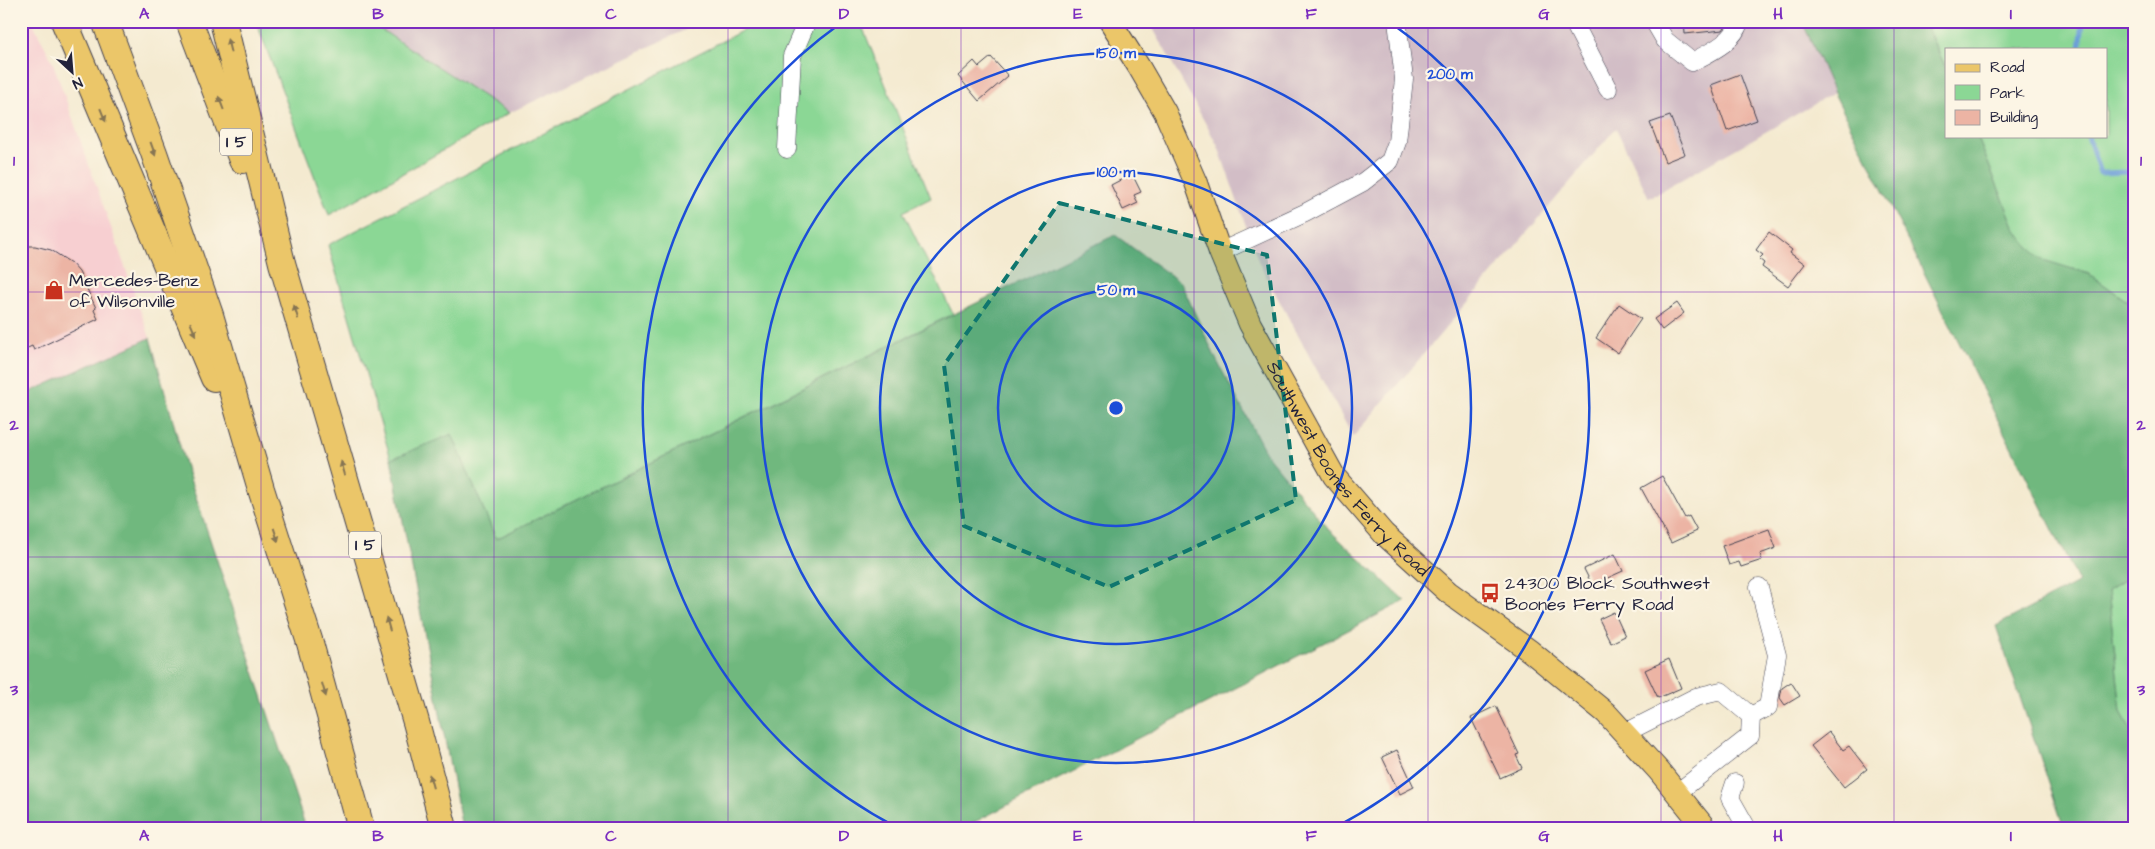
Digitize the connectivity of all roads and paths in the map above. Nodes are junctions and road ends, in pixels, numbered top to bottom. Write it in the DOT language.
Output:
graph roads {
  1 [pos="64,21"];
  2 [pos="105,21"];
  3 [pos="189,21"];
  4 [pos="223,21"];
  5 [pos="807,21"];
  6 [pos="1110,21"];
  7 [pos="1397,21"];
  8 [pos="1573,21"];
  9 [pos="1654,21"];
  10 [pos="1739,21"];
  11 [pos="1608,89"];
  12 [pos="787,149"];
  13 [pos="1220,252"];
  14 [pos="282,263"];
  15 [pos="260,489"];
  16 [pos="1759,587"];
  17 [pos="1751,716"];
  18 [pos="1625,734"];
  19 [pos="1735,783"];
  20 [pos="1678,793"];
  21 [pos="361,828"];
  22 [pos="444,828"];
  23 [pos="1705,828"];
  24 [pos="1747,828"];
  1 -- 15 [label="highway, one-way"];
  2 -- 15 [label="highway, one-way"];
  14 -- 3 [label="highway, I 5, one-way"];
  14 -- 4 [label="highway, I 5, one-way"];
  5 -- 12 [label="street"];
  6 -- 13 [label="main road, Southwest Boones Ferry Road"];
  7 -- 13 [label="street"];
  8 -- 11 [label="street"];
  9 -- 10 [label="street"];
  13 -- 18 [label="main road, Southwest Boones Ferry Road"];
  22 -- 14 [label="highway, I 5, one-way"];
  15 -- 21 [label="highway, one-way"];
  16 -- 17 [label="street"];
  17 -- 18 [label="street"];
  17 -- 20 [label="street"];
  18 -- 20 [label="main road, Southwest Boones Ferry Road"];
  19 -- 24 [label="street"];
  20 -- 23 [label="main road, Southwest Boones Ferry Road"];
}
